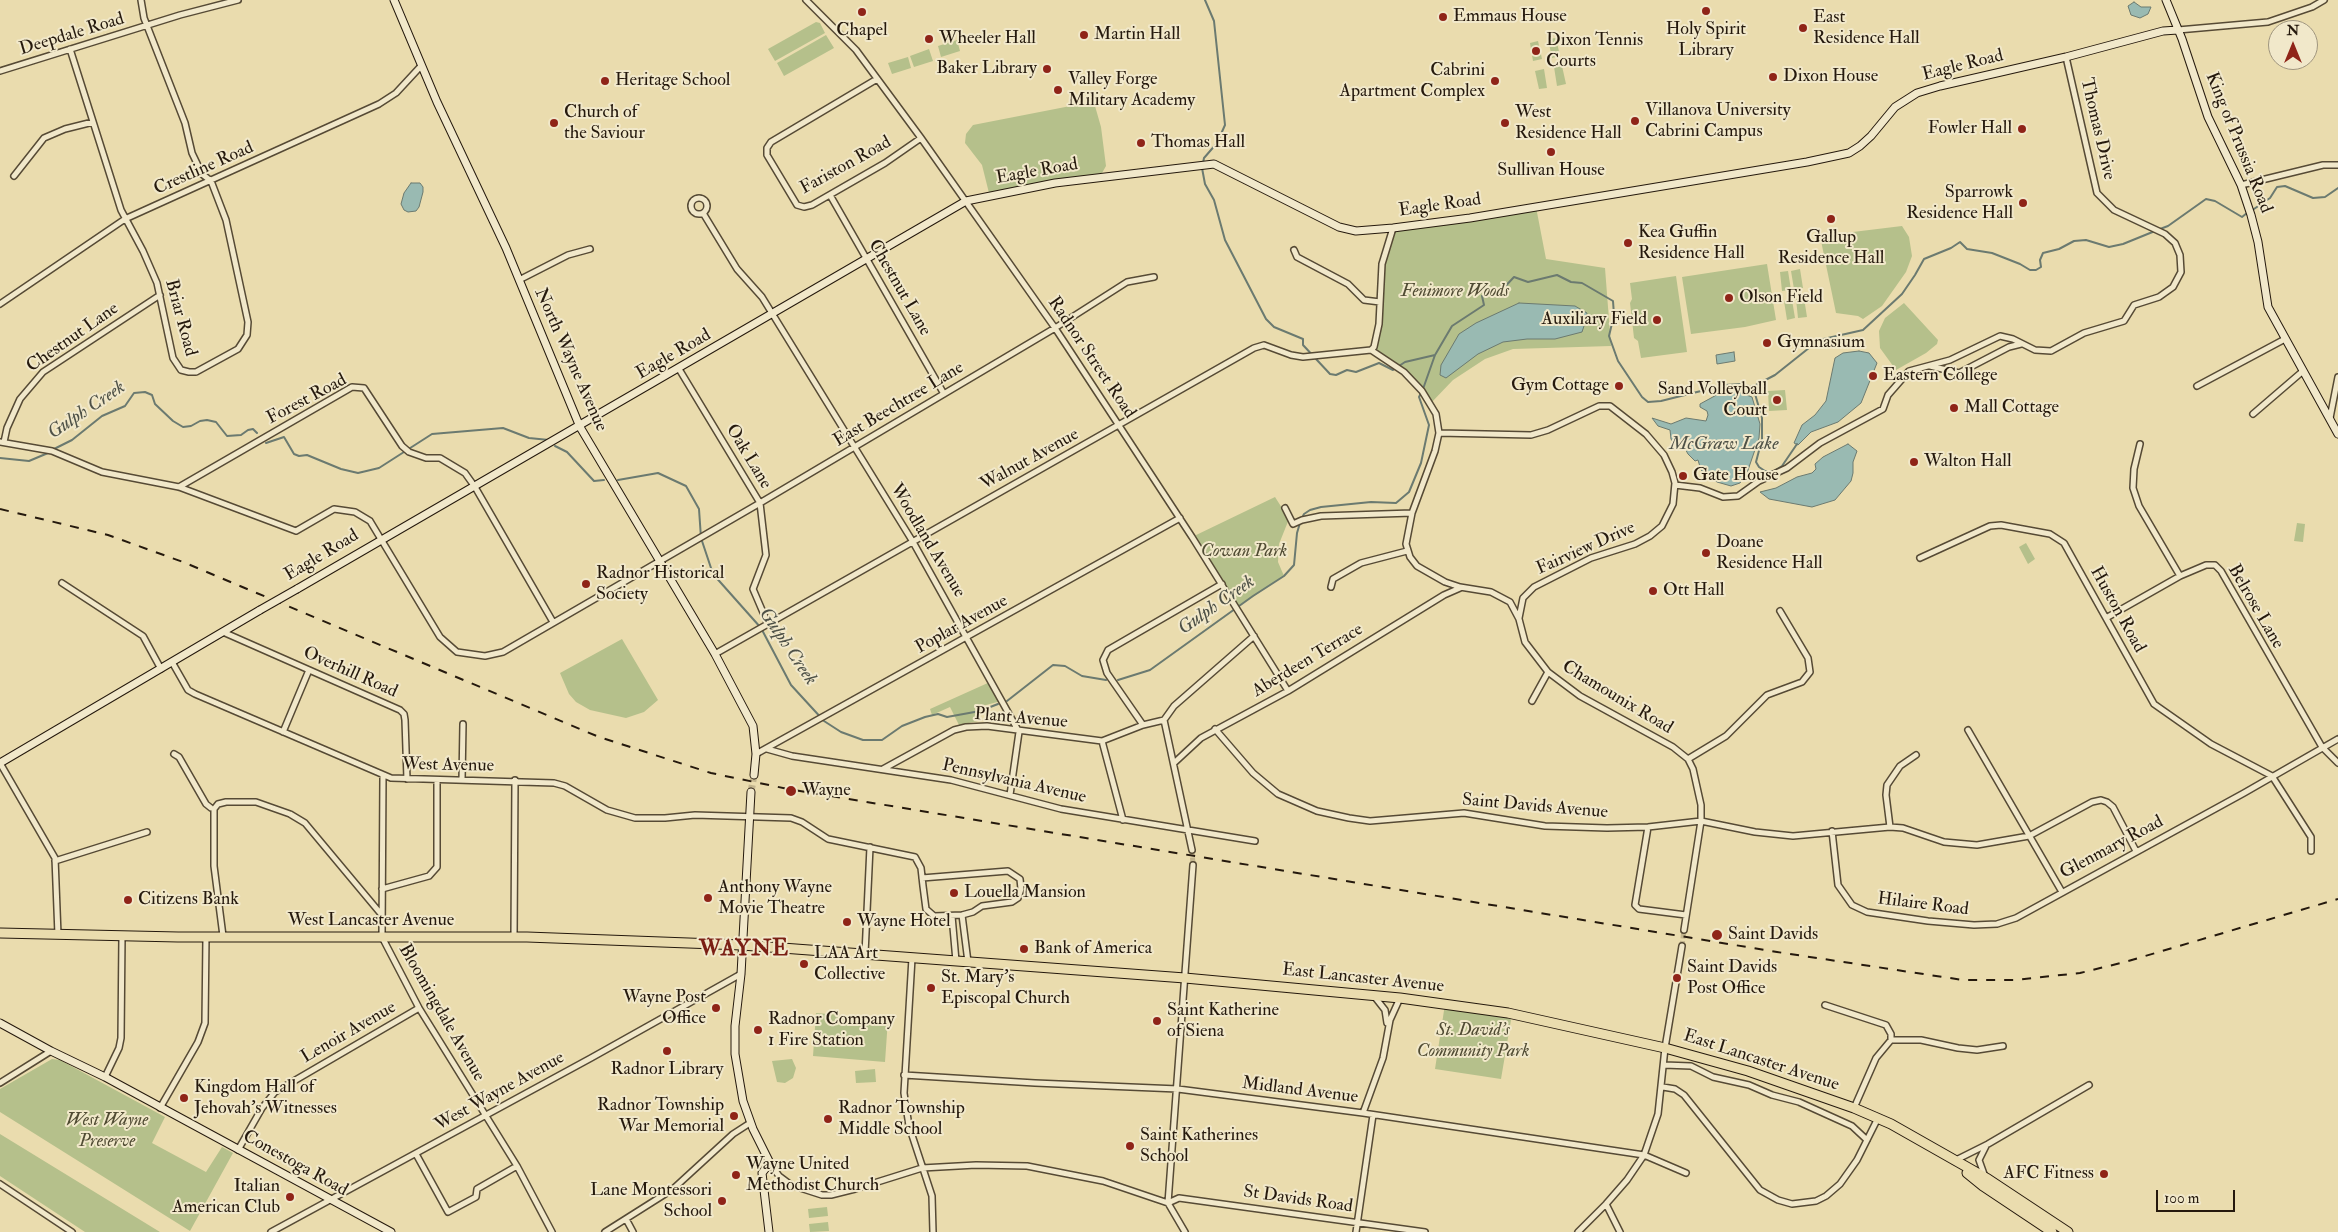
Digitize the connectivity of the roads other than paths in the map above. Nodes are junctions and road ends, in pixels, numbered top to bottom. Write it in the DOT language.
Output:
graph roads {
  1 [pos="141,0"];
  2 [pos="238,0"];
  3 [pos="394,0"];
  4 [pos="806,0"];
  5 [pos="2166,0"];
  6 [pos="2324,0"];
  7 [pos="146,26"];
  8 [pos="2178,30"];
  9 [pos="70,49"];
  10 [pos="2066,57"];
  11 [pos="421,66"];
  12 [pos="0,71"];
  13 [pos="877,79"];
  14 [pos="93,122"];
  15 [pos="921,138"];
  16 [pos="2338,165"];
  17 [pos="14,176"];
  18 [pos="211,181"];
  19 [pos="2241,185"];
  20 [pos="830,195"];
  21 [pos="966,201"];
  22 [pos="704,213"];
  23 [pos="125,219"];
  24 [pos="1393,228"];
  25 [pos="590,249"];
  26 [pos="1294,250"];
  27 [pos="866,259"];
  28 [pos="1154,277"];
  29 [pos="519,280"];
  30 [pos="160,295"];
  31 [pos="1380,302"];
  32 [pos="0,304"];
  33 [pos="772,315"];
  34 [pos="1055,328"];
  35 [pos="2285,339"];
  36 [pos="2021,344"];
  37 [pos="1371,350"];
  38 [pos="1927,365"];
  39 [pos="679,369"];
  40 [pos="2303,371"];
  41 [pos="2338,377"];
  42 [pos="2197,386"];
  43 [pos="944,394"];
  44 [pos="2253,414"];
  45 [pos="2330,418"];
  46 [pos="1120,426"];
  47 [pos="580,427"];
  48 [pos="1440,433"];
  49 [pos="2338,434"];
  50 [pos="2,442"];
  51 [pos="2140,444"];
  52 [pos="855,447"];
  53 [pos="1675,485"];
  54 [pos="179,487"];
  55 [pos="475,487"];
  56 [pos="760,503"];
  57 [pos="1285,508"];
  58 [pos="1412,514"];
  59 [pos="1180,518"];
  60 [pos="381,539"];
  61 [pos="913,542"];
  62 [pos="1408,551"];
  63 [pos="1920,558"];
  64 [pos="659,561"];
  65 [pos="2180,576"];
  66 [pos="62,582"];
  67 [pos="1222,584"];
  68 [pos="1331,587"];
  69 [pos="1460,588"];
  70 [pos="1523,598"];
  71 [pos="1510,602"];
  72 [pos="1780,610"];
  73 [pos="2106,618"];
  74 [pos="1519,619"];
  75 [pos="554,622"];
  76 [pos="768,624"];
  77 [pos="223,632"];
  78 [pos="1254,636"];
  79 [pos="968,638"];
  80 [pos="715,654"];
  81 [pos="172,662"];
  82 [pos="161,669"];
  83 [pos="310,670"];
  84 [pos="1548,672"];
  85 [pos="1288,692"];
  86 [pos="1532,701"];
  87 [pos="1164,720"];
  88 [pos="462,724"];
  89 [pos="1143,725"];
  90 [pos="1215,730"];
  91 [pos="1968,730"];
  92 [pos="283,732"];
  93 [pos="1019,732"];
  94 [pos="2338,739"];
  95 [pos="1102,741"];
  96 [pos="2322,747"];
  97 [pos="767,749"];
  98 [pos="174,754"];
  99 [pos="756,754"];
  100 [pos="1916,755"];
  101 [pos="1688,759"];
  102 [pos="0,763"];
  103 [pos="1174,763"];
  104 [pos="2338,763"];
  105 [pos="883,769"];
  106 [pos="754,775"];
  107 [pos="383,776"];
  108 [pos="2272,776"];
  109 [pos="407,779"];
  110 [pos="437,780"];
  111 [pos="462,780"];
  112 [pos="515,780"];
  113 [pos="751,792"];
  114 [pos="1010,795"];
  115 [pos="214,809"];
  116 [pos="750,817"];
  117 [pos="1123,820"];
  118 [pos="1700,821"];
  119 [pos="1648,827"];
  120 [pos="1890,827"];
  121 [pos="1188,831"];
  122 [pos="147,832"];
  123 [pos="1832,832"];
  124 [pos="2029,836"];
  125 [pos="1255,842"];
  126 [pos="870,847"];
  127 [pos="1192,850"];
  128 [pos="2136,851"];
  129 [pos="2311,851"];
  130 [pos="56,861"];
  131 [pos="1193,865"];
  132 [pos="922,878"];
  133 [pos="382,889"];
  134 [pos="2062,892"];
  135 [pos="382,914"];
  136 [pos="962,914"];
  137 [pos="1686,915"];
  138 [pos="952,916"];
  139 [pos="1684,930"];
  140 [pos="0,934"];
  141 [pos="58,935"];
  142 [pos="122,936"];
  143 [pos="223,936"];
  144 [pos="206,937"];
  145 [pos="382,937"];
  146 [pos="514,938"];
  147 [pos="742,945"];
  148 [pos="1682,946"];
  149 [pos="865,954"];
  150 [pos="912,958"];
  151 [pos="956,962"];
  152 [pos="968,962"];
  153 [pos="741,974"];
  154 [pos="1185,978"];
  155 [pos="1374,995"];
  156 [pos="1400,998"];
  157 [pos="1825,1005"];
  158 [pos="419,1008"];
  159 [pos="0,1023"];
  160 [pos="1387,1031"];
  161 [pos="1891,1040"];
  162 [pos="2003,1046"];
  163 [pos="1666,1048"];
  164 [pos="51,1051"];
  165 [pos="1664,1065"];
  166 [pos="904,1075"];
  167 [pos="105,1077"];
  168 [pos="0,1083"];
  169 [pos="2089,1085"];
  170 [pos="1663,1087"];
  171 [pos="1178,1089"];
  172 [pos="160,1108"];
  173 [pos="1854,1108"];
  174 [pos="1363,1113"];
  175 [pos="1373,1115"];
  176 [pos="485,1116"];
  177 [pos="1878,1118"];
  178 [pos="750,1123"];
  179 [pos="1866,1140"];
  180 [pos="1988,1144"];
  181 [pos="238,1150"];
  182 [pos="416,1154"];
  183 [pos="1644,1155"];
  184 [pos="1954,1161"];
  185 [pos="770,1163"];
  186 [pos="516,1166"];
  187 [pos="922,1168"];
  188 [pos="1686,1173"];
  189 [pos="1988,1179"];
  190 [pos="0,1184"];
  191 [pos="328,1200"];
  192 [pos="1168,1203"];
  193 [pos="1606,1204"];
  194 [pos="626,1219"];
  195 [pos="1359,1222"];
  196 [pos="72,1232"];
  197 [pos="271,1232"];
  198 [pos="390,1232"];
  199 [pos="552,1232"];
  200 [pos="605,1232"];
  201 [pos="634,1232"];
  202 [pos="769,1232"];
  203 [pos="933,1232"];
  204 [pos="1185,1232"];
  205 [pos="1356,1232"];
  206 [pos="1426,1232"];
  207 [pos="1578,1232"];
  208 [pos="1620,1232"];
  209 [pos="2052,1232"];
  210 [pos="2068,1232"];
  1 -- 7 [label="street"];
  2 -- 7 [label="street, Deepdale Road"];
  3 -- 11 [label="street, North Wayne Avenue"];
  4 -- 13 [label="street, Radnor Street Road"];
  5 -- 8 [label="street, King of Prussia Road"];
  6 -- 8 [label="street"];
  7 -- 9 [label="street, Deepdale Road"];
  7 -- 18 [label="street"];
  8 -- 10 [label="street, Eagle Road"];
  8 -- 19 [label="street, King of Prussia Road"];
  9 -- 12 [label="street, Deepdale Road"];
  9 -- 14 [label="street, Briar Road"];
  10 -- 24 [label="street, Eagle Road"];
  10 -- 36 [label="street, Thomas Drive"];
  11 -- 18 [label="street, Crestline Road"];
  11 -- 29 [label="street, North Wayne Avenue"];
  13 -- 15 [label="street, Radnor Street Road"];
  13 -- 20 [label="street, Fariston Road"];
  14 -- 17 [label="street"];
  14 -- 23 [label="street, Briar Road"];
  15 -- 20 [label="street, Fariston Road"];
  15 -- 21 [label="street, Radnor Street Road"];
  16 -- 19 [label="street"];
  18 -- 23 [label="street, Crestline Road"];
  18 -- 30 [label="street, Briar Road"];
  19 -- 35 [label="street, King of Prussia Road"];
  20 -- 27 [label="street, Chestnut Lane"];
  21 -- 24 [label="street, Eagle Road"];
  21 -- 27 [label="street, Eagle Road"];
  21 -- 34 [label="street, Radnor Street Road"];
  22 -- 33 [label="street, Woodland Avenue"];
  23 -- 30 [label="street, Briar Road"];
  23 -- 32 [label="street, Crestline Road"];
  24 -- 31 [label="street"];
  25 -- 29 [label="street"];
  26 -- 31 [label="street"];
  27 -- 33 [label="street, Eagle Road"];
  27 -- 43 [label="street, Chestnut Lane"];
  28 -- 34 [label="street, East Beechtree Lane"];
  29 -- 47 [label="street, North Wayne Avenue"];
  30 -- 50 [label="street, Chestnut Lane"];
  31 -- 37 [label="street"];
  33 -- 39 [label="street, Eagle Road"];
  33 -- 52 [label="street, Woodland Avenue"];
  34 -- 43 [label="street, East Beechtree Lane"];
  34 -- 46 [label="street, Radnor Street Road"];
  35 -- 40 [label="street, King of Prussia Road"];
  35 -- 42 [label="street"];
  36 -- 38 [label="street"];
  36 -- 38 [label="street"];
  37 -- 46 [label="street, Walnut Avenue"];
  37 -- 48 [label="street"];
  38 -- 53 [label="street"];
  39 -- 47 [label="street, Eagle Road"];
  39 -- 56 [label="street, Oak Lane"];
  40 -- 44 [label="street"];
  40 -- 45 [label="street, King of Prussia Road"];
  41 -- 45 [label="street"];
  43 -- 52 [label="street, East Beechtree Lane"];
  45 -- 49 [label="street, King of Prussia Road"];
  46 -- 59 [label="street, Radnor Street Road"];
  46 -- 61 [label="street, Walnut Avenue"];
  47 -- 55 [label="street, Eagle Road"];
  47 -- 64 [label="street, North Wayne Avenue"];
  48 -- 53 [label="street"];
  48 -- 58 [label="street"];
  50 -- 54 [label="street, East Beechtree Lane"];
  51 -- 65 [label="street"];
  52 -- 56 [label="street, East Beechtree Lane"];
  52 -- 61 [label="street, Woodland Avenue"];
  53 -- 70 [label="street, Fairview Drive"];
  54 -- 55 [label="street, Forest Road"];
  54 -- 60 [label="street, East Beechtree Lane"];
  55 -- 60 [label="street, Eagle Road"];
  55 -- 75 [label="street, Forest Road"];
  56 -- 64 [label="street, East Beechtree Lane"];
  56 -- 76 [label="street, Oak Lane"];
  57 -- 58 [label="street"];
  58 -- 62 [label="street"];
  59 -- 67 [label="street, Radnor Street Road"];
  59 -- 79 [label="street, Poplar Avenue"];
  60 -- 75 [label="street, East Beechtree Lane"];
  60 -- 77 [label="street, Eagle Road, bridge"];
  61 -- 76 [label="street, Walnut Avenue"];
  61 -- 79 [label="street, Woodland Avenue"];
  62 -- 68 [label="street"];
  62 -- 69 [label="street"];
  63 -- 73 [label="street, Huston Road"];
  64 -- 75 [label="street, East Beechtree Lane"];
  64 -- 80 [label="street, North Wayne Avenue"];
  65 -- 73 [label="street, Belrose Lane"];
  65 -- 96 [label="street, Belrose Lane"];
  66 -- 82 [label="street"];
  67 -- 78 [label="street, Radnor Street Road"];
  67 -- 89 [label="street"];
  69 -- 71 [label="street"];
  69 -- 85 [label="street, Aberdeen Terrace"];
  70 -- 71 [label="street, Fairview Drive"];
  70 -- 74 [label="street, Fairview Drive"];
  71 -- 74 [label="street, Chamounix Road"];
  72 -- 101 [label="street"];
  73 -- 108 [label="street, Huston Road"];
  74 -- 84 [label="street, Chamounix Road"];
  76 -- 80 [label="street, Walnut Avenue"];
  77 -- 81 [label="street, Eagle Road"];
  77 -- 83 [label="street, Overhill Road"];
  78 -- 85 [label="street, Radnor Street Road"];
  78 -- 87 [label="street"];
  79 -- 93 [label="street, Woodland Avenue"];
  79 -- 97 [label="street, Poplar Avenue"];
  80 -- 99 [label="street, North Wayne Avenue"];
  81 -- 82 [label="street, Eagle Road"];
  81 -- 92 [label="street, West Avenue"];
  82 -- 102 [label="street, Eagle Road"];
  83 -- 92 [label="street"];
  83 -- 109 [label="street, Overhill Road"];
  84 -- 86 [label="street"];
  84 -- 101 [label="street, Chamounix Road"];
  85 -- 90 [label="street, Aberdeen Terrace"];
  87 -- 89 [label="street, Plant Avenue"];
  87 -- 103 [label="street"];
  88 -- 111 [label="street"];
  89 -- 95 [label="street, Plant Avenue"];
  90 -- 103 [label="street, Aberdeen Terrace"];
  90 -- 119 [label="street, Saint Davids Avenue"];
  91 -- 124 [label="street, Glenmary Road"];
  92 -- 107 [label="street, West Avenue"];
  93 -- 95 [label="street, Plant Avenue"];
  93 -- 105 [label="street, Plant Avenue"];
  93 -- 114 [label="street"];
  94 -- 96 [label="street, Glenmary Road"];
  95 -- 117 [label="street"];
  96 -- 104 [label="street, Belrose Lane"];
  96 -- 108 [label="street, Glenmary Road"];
  97 -- 99 [label="street, Poplar Avenue"];
  97 -- 105 [label="street, Pennsylvania Avenue"];
  98 -- 115 [label="street"];
  99 -- 106 [label="street, North Wayne Avenue"];
  100 -- 120 [label="street"];
  101 -- 118 [label="street"];
  102 -- 130 [label="street"];
  103 -- 121 [label="street"];
  105 -- 114 [label="street, Pennsylvania Avenue"];
  107 -- 109 [label="street, West Avenue"];
  107 -- 133 [label="street"];
  108 -- 128 [label="street, Glenmary Road"];
  108 -- 129 [label="street"];
  109 -- 110 [label="street, West Avenue"];
  110 -- 111 [label="street, West Avenue"];
  110 -- 133 [label="street"];
  111 -- 112 [label="street, West Avenue"];
  112 -- 116 [label="street, West Avenue"];
  112 -- 146 [label="street"];
  113 -- 116 [label="street"];
  114 -- 117 [label="street, Pennsylvania Avenue"];
  115 -- 135 [label="street"];
  115 -- 143 [label="street"];
  116 -- 126 [label="street, West Avenue"];
  116 -- 147 [label="street"];
  117 -- 121 [label="street, Pennsylvania Avenue"];
  118 -- 119 [label="street, Saint Davids Avenue"];
  118 -- 123 [label="street, Saint Davids Avenue"];
  118 -- 137 [label="street"];
  119 -- 137 [label="street"];
  120 -- 123 [label="street, Saint Davids Avenue"];
  120 -- 124 [label="street, Saint Davids Avenue"];
  121 -- 125 [label="street, Pennsylvania Avenue"];
  121 -- 127 [label="street"];
  122 -- 130 [label="street"];
  123 -- 134 [label="street, Hilaire Road"];
  124 -- 128 [label="street, Saint Davids Avenue"];
  124 -- 134 [label="street, Glenmary Road"];
  126 -- 132 [label="street, West Avenue"];
  126 -- 149 [label="street"];
  128 -- 134 [label="street, Glenmary Road"];
  130 -- 141 [label="street"];
  131 -- 154 [label="street"];
  132 -- 136 [label="street"];
  132 -- 138 [label="street"];
  133 -- 135 [label="street"];
  135 -- 145 [label="street"];
  136 -- 138 [label="street"];
  136 -- 152 [label="street"];
  137 -- 139 [label="street"];
  138 -- 151 [label="street"];
  140 -- 141 [label="highway, West Lancaster Avenue"];
  141 -- 142 [label="highway, West Lancaster Avenue"];
  142 -- 144 [label="highway, West Lancaster Avenue"];
  142 -- 167 [label="street"];
  143 -- 144 [label="highway, West Lancaster Avenue"];
  143 -- 145 [label="highway, West Lancaster Avenue"];
  144 -- 172 [label="street"];
  145 -- 146 [label="highway, West Lancaster Avenue"];
  145 -- 158 [label="street, Bloomingdale Avenue"];
  146 -- 147 [label="highway, West Lancaster Avenue"];
  147 -- 149 [label="highway, East Lancaster Avenue"];
  147 -- 153 [label="street"];
  148 -- 163 [label="street"];
  149 -- 150 [label="highway, East Lancaster Avenue"];
  150 -- 151 [label="highway, East Lancaster Avenue"];
  150 -- 166 [label="street"];
  151 -- 152 [label="highway, East Lancaster Avenue"];
  152 -- 154 [label="highway, East Lancaster Avenue"];
  153 -- 176 [label="street, West Wayne Avenue"];
  153 -- 178 [label="street"];
  154 -- 155 [label="highway, East Lancaster Avenue"];
  154 -- 171 [label="street"];
  155 -- 156 [label="highway, East Lancaster Avenue"];
  155 -- 160 [label="street"];
  156 -- 160 [label="street"];
  156 -- 163 [label="highway, East Lancaster Avenue"];
  157 -- 161 [label="street"];
  158 -- 176 [label="street, Bloomingdale Avenue"];
  158 -- 181 [label="street, Lenoir Avenue"];
  159 -- 164 [label="street, Conestoga Road"];
  160 -- 174 [label="street"];
  161 -- 162 [label="street"];
  161 -- 173 [label="street"];
  163 -- 165 [label="street"];
  163 -- 173 [label="highway, East Lancaster Avenue"];
  164 -- 167 [label="street, Conestoga Road"];
  164 -- 168 [label="street"];
  165 -- 170 [label="street"];
  165 -- 179 [label="street"];
  166 -- 171 [label="street, Midland Avenue"];
  166 -- 187 [label="street"];
  167 -- 172 [label="street, Conestoga Road"];
  169 -- 180 [label="street"];
  170 -- 179 [label="street"];
  170 -- 183 [label="street"];
  171 -- 174 [label="street, Midland Avenue"];
  171 -- 192 [label="street"];
  172 -- 181 [label="street, Conestoga Road"];
  173 -- 177 [label="highway, East Lancaster Avenue"];
  174 -- 175 [label="street, Midland Avenue"];
  175 -- 183 [label="street, Midland Avenue"];
  175 -- 195 [label="street"];
  176 -- 182 [label="street, West Wayne Avenue"];
  176 -- 186 [label="street, Bloomingdale Avenue"];
  177 -- 179 [label="street"];
  177 -- 184 [label="highway, East Lancaster Avenue"];
  178 -- 185 [label="street"];
  178 -- 194 [label="street"];
  180 -- 184 [label="street"];
  180 -- 189 [label="street"];
  181 -- 191 [label="street, Conestoga Road"];
  182 -- 186 [label="street"];
  182 -- 191 [label="street, West Wayne Avenue"];
  183 -- 188 [label="street, Midland Avenue"];
  183 -- 193 [label="street"];
  184 -- 189 [label="highway, East Lancaster Avenue"];
  184 -- 209 [label="highway, East Lancaster Avenue"];
  185 -- 187 [label="street"];
  185 -- 202 [label="street"];
  186 -- 199 [label="street, Bloomingdale Avenue"];
  187 -- 192 [label="street"];
  187 -- 203 [label="street"];
  189 -- 210 [label="highway, East Lancaster Avenue"];
  190 -- 196 [label="street"];
  191 -- 197 [label="street, West Wayne Avenue"];
  191 -- 198 [label="street, Conestoga Road"];
  192 -- 195 [label="street, St Davids Road"];
  192 -- 204 [label="street"];
  193 -- 207 [label="street"];
  193 -- 208 [label="street"];
  194 -- 200 [label="street"];
  194 -- 201 [label="street"];
  195 -- 205 [label="street"];
  195 -- 206 [label="street, St Davids Road"];
}
